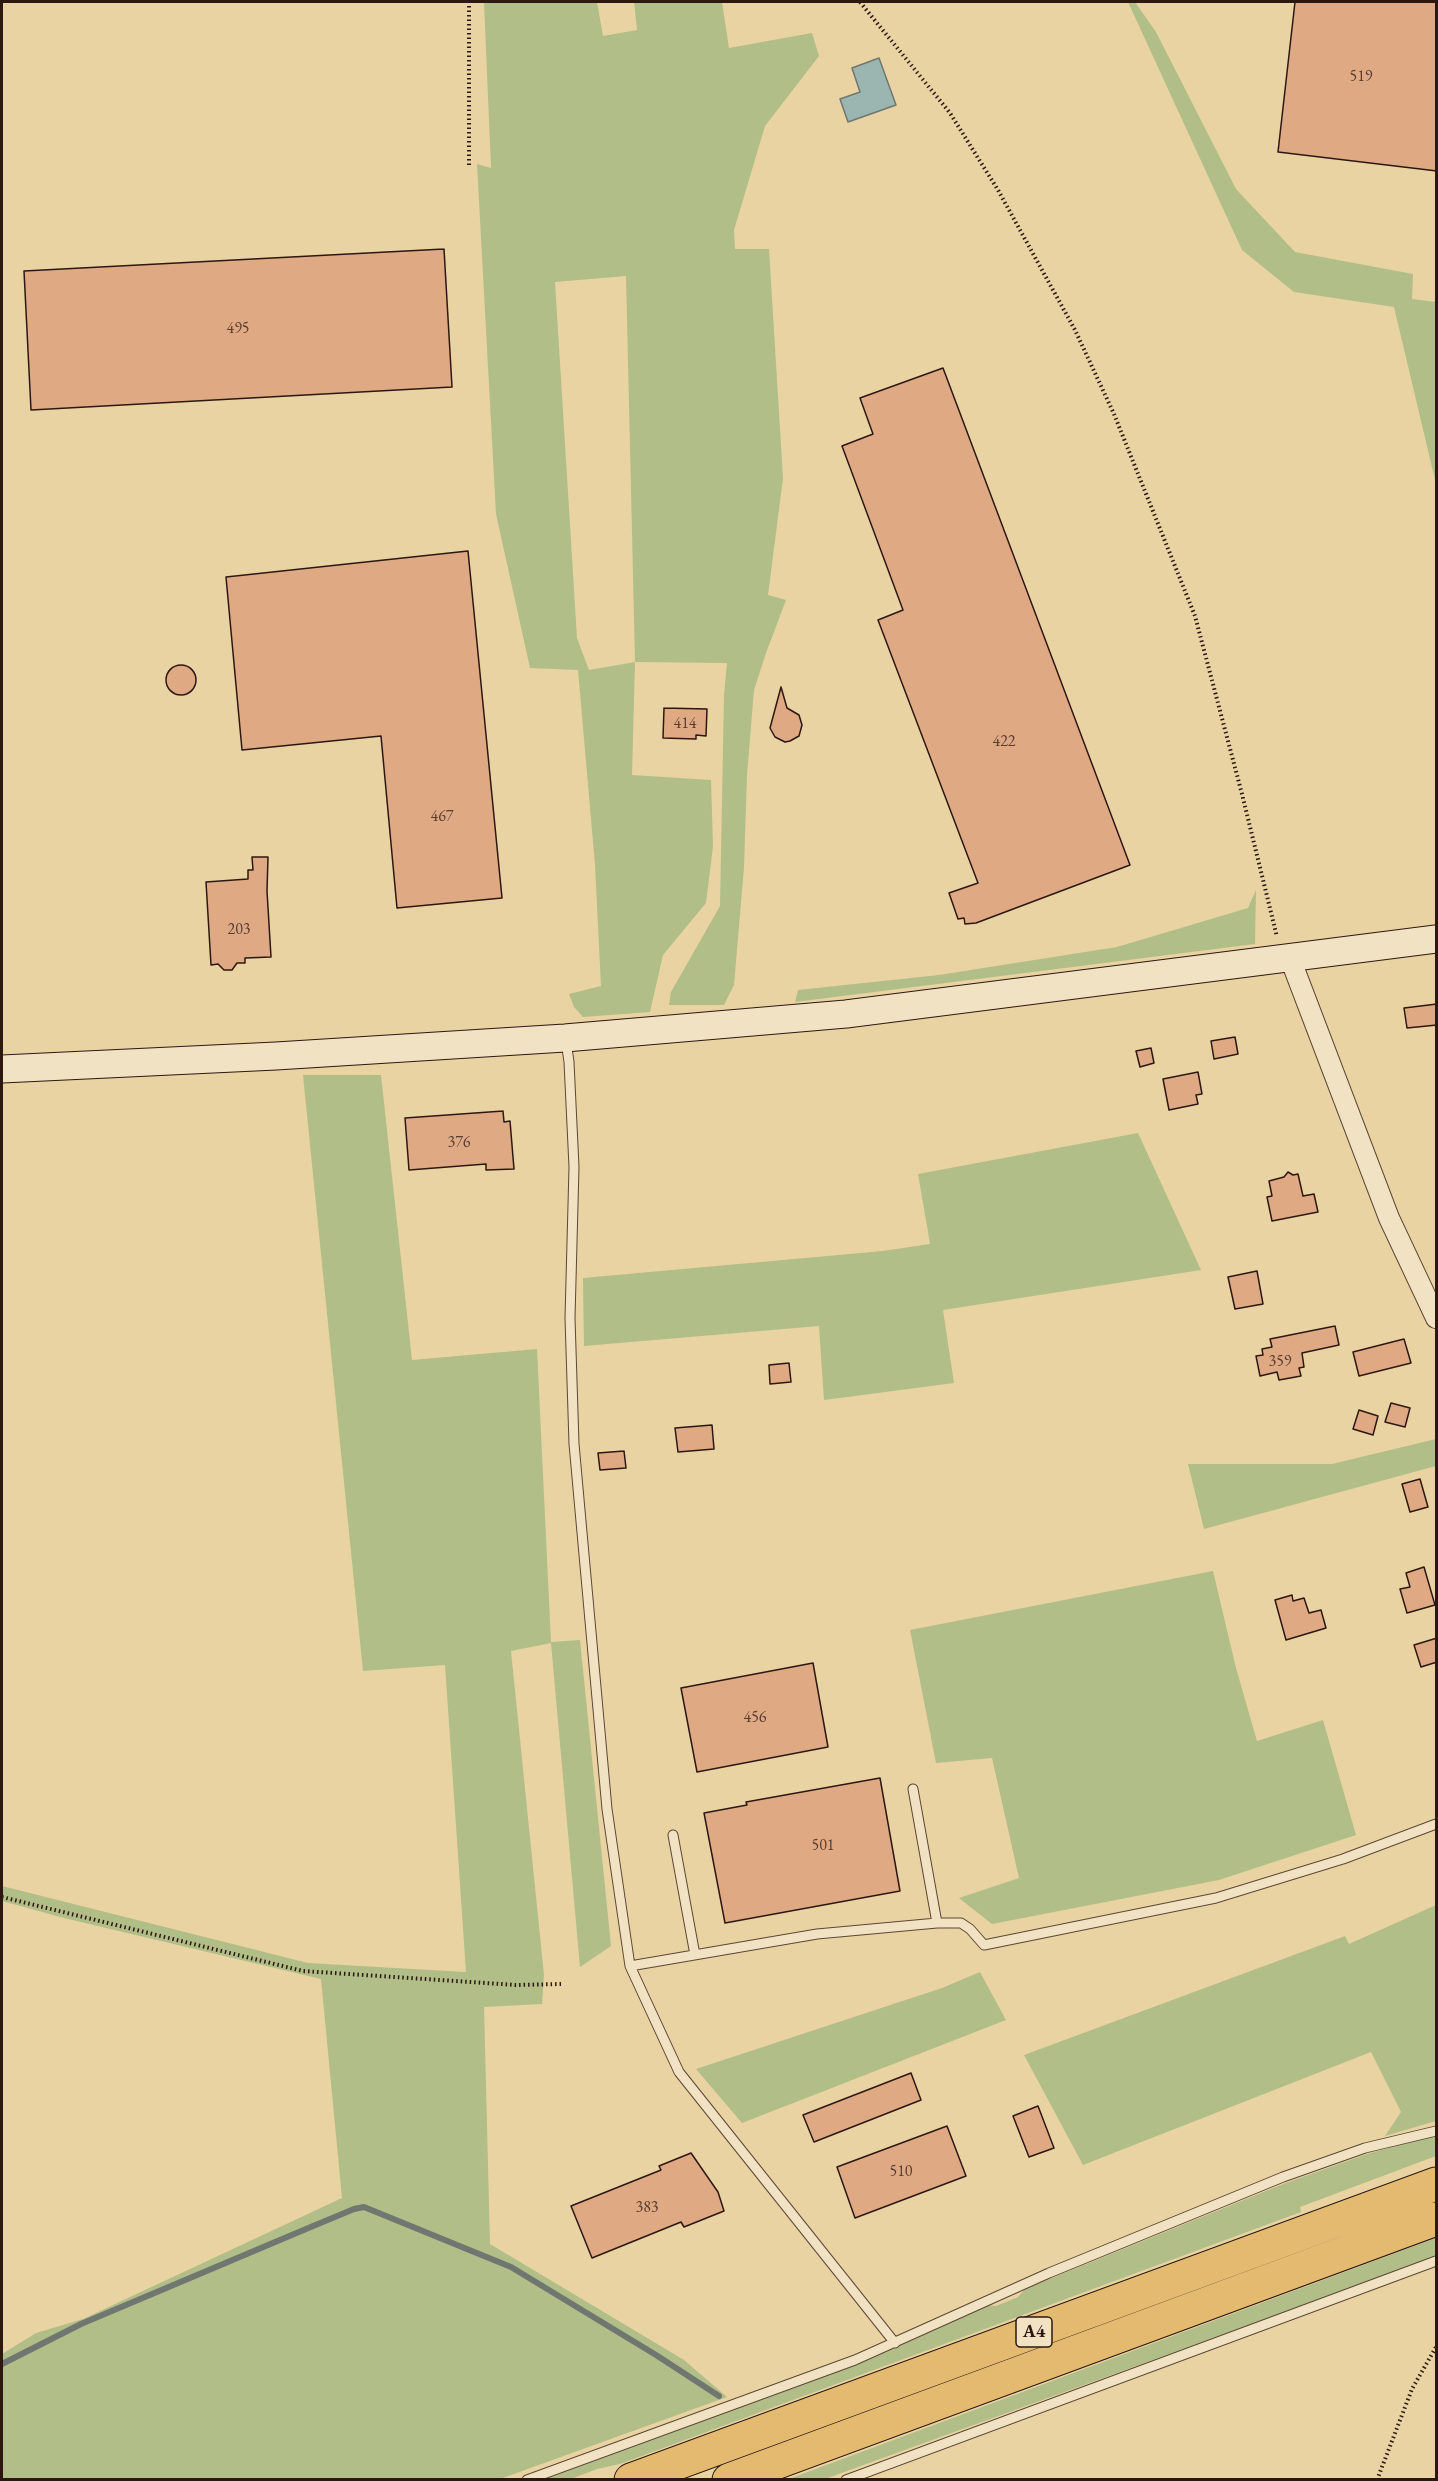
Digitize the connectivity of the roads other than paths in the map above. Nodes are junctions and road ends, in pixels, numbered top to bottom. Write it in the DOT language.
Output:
graph roads {
  1 [pos="1437,939"];
  2 [pos="1290,958"];
  3 [pos="565,1038"];
  4 [pos="2,1069"];
  5 [pos="1437,1318"];
  6 [pos="913,1789"];
  7 [pos="1437,1824"];
  8 [pos="674,1835"];
  9 [pos="937,1923"];
  10 [pos="695,1955"];
  11 [pos="630,1966"];
  12 [pos="1437,2131"];
  13 [pos="1437,2184"];
  14 [pos="1437,2219"];
  15 [pos="1437,2261"];
  16 [pos="895,2343"];
  17 [pos="527,2480"];
  18 [pos="632,2480"];
  19 [pos="729,2480"];
  20 [pos="846,2480"];
  1 -- 2 [label="main road"];
  2 -- 3 [label="main road"];
  2 -- 5 [label="street"];
  3 -- 4 [label="main road"];
  3 -- 11 [label="lane"];
  6 -- 9 [label="lane"];
  7 -- 9 [label="lane"];
  8 -- 10 [label="lane"];
  9 -- 10 [label="lane"];
  10 -- 11 [label="lane"];
  11 -- 16 [label="lane"];
  12 -- 16 [label="lane"];
  13 -- 18 [label="highway, A4"];
  14 -- 19 [label="highway, A4"];
  15 -- 20 [label="lane"];
  16 -- 17 [label="lane"];
}
